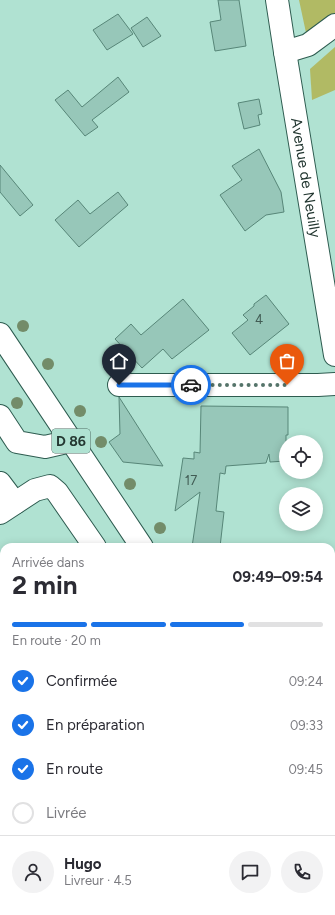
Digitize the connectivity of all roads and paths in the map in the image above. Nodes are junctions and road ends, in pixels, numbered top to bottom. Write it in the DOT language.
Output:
graph roads {
  1 [pos="277,0"];
  2 [pos="335,25"];
  3 [pos="285,52"];
  4 [pos="0,334"];
  5 [pos="335,354"];
  6 [pos="335,384"];
  7 [pos="119,385"];
  8 [pos="0,416"];
  9 [pos="71,441"];
  10 [pos="0,483"];
  11 [pos="8,508"];
  12 [pos="92,543"];
  13 [pos="139,543"];
  1 -- 3 [label="street, Avenue de Neuilly"];
  2 -- 3 [label="street"];
  3 -- 5 [label="street, Avenue de Neuilly"];
  4 -- 9 [label="street, D 86"];
  6 -- 7 [label="street"];
  8 -- 9 [label="street"];
  9 -- 13 [label="street, D 86"];
  10 -- 11 [label="street"];
  11 -- 12 [label="street"];
}
